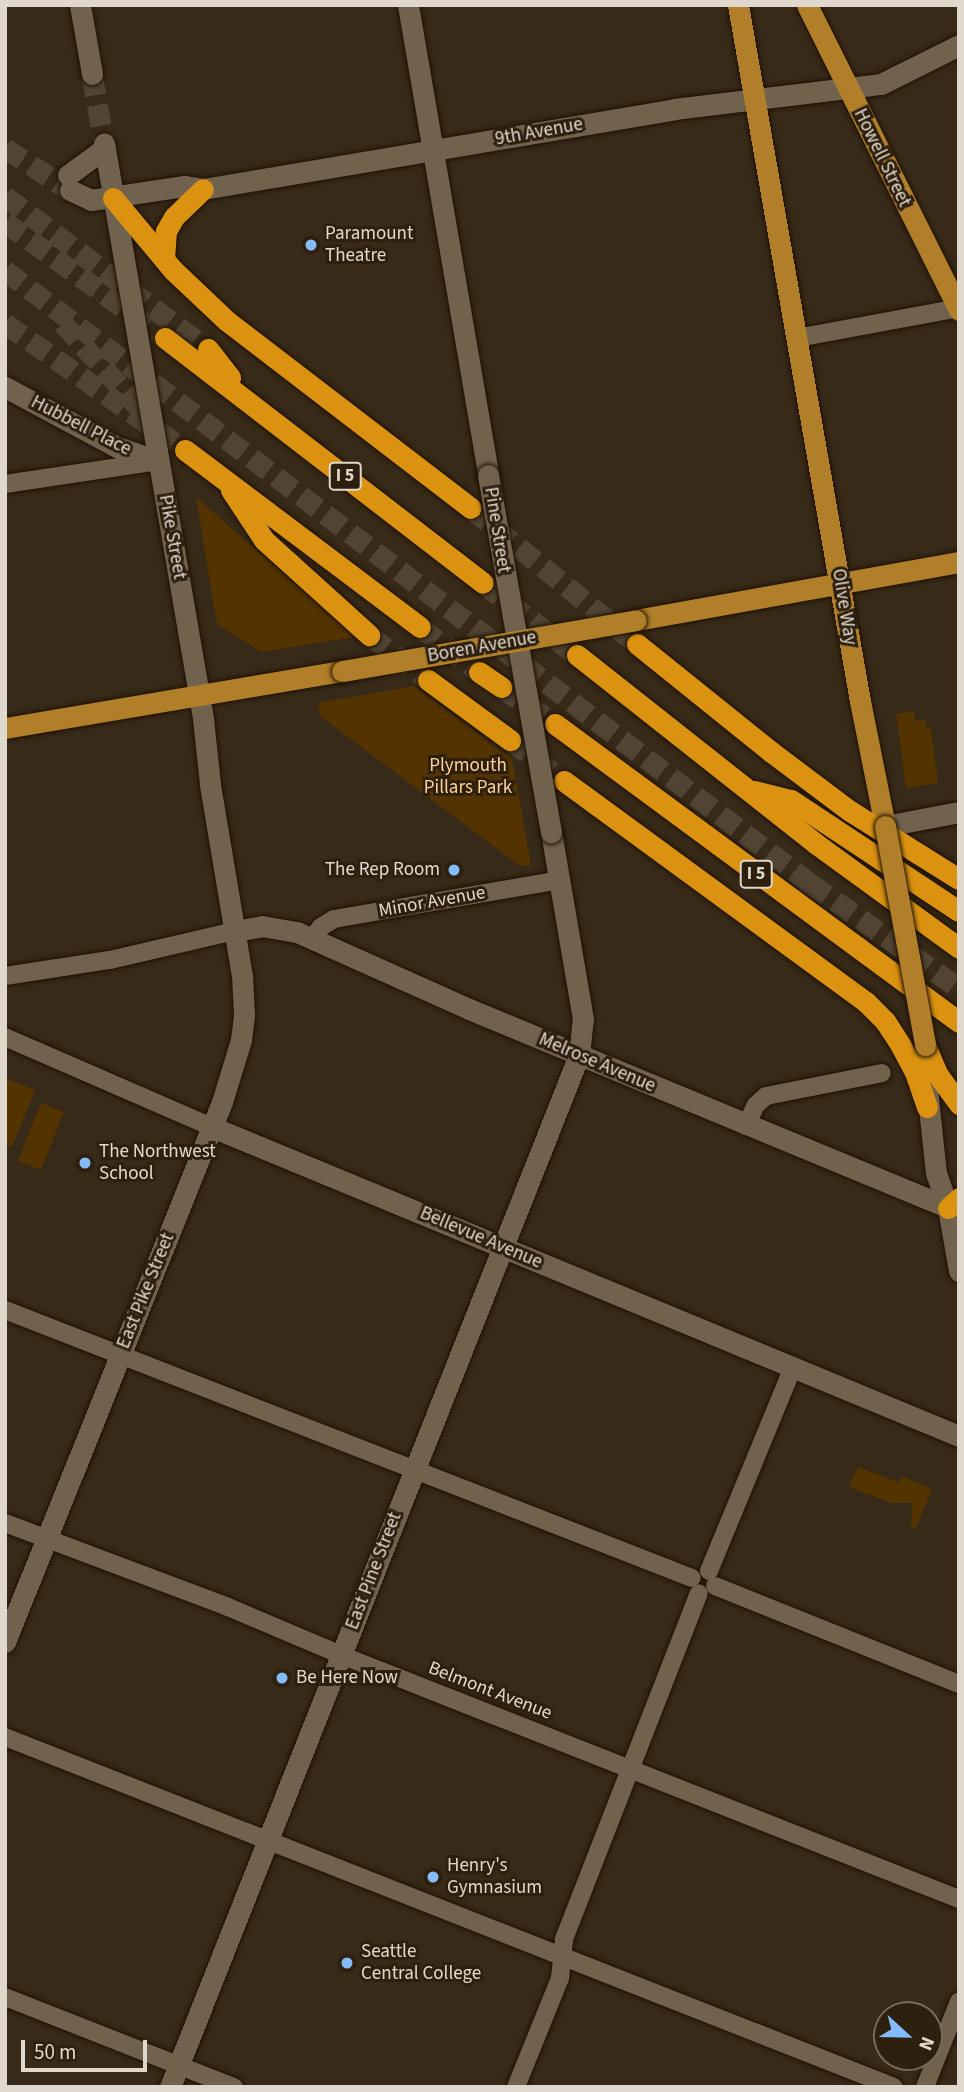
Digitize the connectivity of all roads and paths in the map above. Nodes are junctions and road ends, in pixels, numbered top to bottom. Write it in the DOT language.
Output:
graph roads {
  1 [pos="80,5"];
  2 [pos="408,5"];
  3 [pos="738,5"];
  4 [pos="807,5"];
  5 [pos="959,45"];
  6 [pos="92,74"];
  7 [pos="848,88"];
  8 [pos="754,98"];
  9 [pos="432,148"];
  10 [pos="69,183"];
  11 [pos="203,188"];
  12 [pos="113,198"];
  13 [pos="163,259"];
  14 [pos="959,309"];
  15 [pos="166,338"];
  16 [pos="797,338"];
  17 [pos="208,349"];
  18 [pos="5,387"];
  19 [pos="248,401"];
  20 [pos="185,450"];
  21 [pos="159,461"];
  22 [pos="222,477"];
  23 [pos="5,484"];
  24 [pos="471,508"];
  25 [pos="959,562"];
  26 [pos="483,583"];
  27 [pos="840,584"];
  28 [pos="419,626"];
  29 [pos="369,635"];
  30 [pos="516,641"];
  31 [pos="637,644"];
  32 [pos="577,655"];
  33 [pos="479,671"];
  34 [pos="428,680"];
  35 [pos="501,687"];
  36 [pos="199,695"];
  37 [pos="555,724"];
  38 [pos="5,728"];
  39 [pos="510,740"];
  40 [pos="564,781"];
  41 [pos="747,789"];
  42 [pos="959,812"];
  43 [pos="885,826"];
  44 [pos="959,879"];
  45 [pos="560,880"];
  46 [pos="959,911"];
  47 [pos="235,932"];
  48 [pos="311,939"];
  49 [pos="959,948"];
  50 [pos="5,976"];
  51 [pos="959,1022"];
  52 [pos="5,1037"];
  53 [pos="925,1045"];
  54 [pos="579,1055"];
  55 [pos="882,1073"];
  56 [pos="959,1104"];
  57 [pos="927,1107"];
  58 [pos="746,1126"];
  59 [pos="212,1127"];
  60 [pos="955,1206"];
  61 [pos="502,1247"];
  62 [pos="959,1272"];
  63 [pos="5,1310"];
  64 [pos="120,1355"];
  65 [pos="793,1367"];
  66 [pos="959,1436"];
  67 [pos="413,1470"];
  68 [pos="5,1523"];
  69 [pos="47,1539"];
  70 [pos="704,1582"];
  71 [pos="5,1642"];
  72 [pos="341,1655"];
  73 [pos="959,1684"];
  74 [pos="5,1737"];
  75 [pos="632,1769"];
  76 [pos="267,1842"];
  77 [pos="959,1899"];
  78 [pos="562,1958"];
  79 [pos="5,1997"];
  80 [pos="959,2001"];
  81 [pos="179,2065"];
  82 [pos="871,2083"];
  83 [pos="170,2087"];
  84 [pos="234,2087"];
  85 [pos="516,2087"];
  86 [pos="894,2087"];
  87 [pos="925,2087"];
  1 -- 6 [label="main road"];
  2 -- 9 [label="main road, Pine Street"];
  3 -- 8 [label="main road, Olive Way"];
  4 -- 7 [label="main road, Howell Street"];
  5 -- 7 [label="main road, 9th Avenue"];
  7 -- 8 [label="main road, 9th Avenue"];
  7 -- 14 [label="main road, Howell Street"];
  8 -- 9 [label="main road, 9th Avenue"];
  8 -- 16 [label="main road, Olive Way"];
  9 -- 11 [label="main road, 9th Avenue"];
  9 -- 30 [label="main road, Pine Street, bridge"];
  10 -- 12 [label="main road, 9th Avenue"];
  10 -- 12 [label="main road, Pike Street"];
  11 -- 12 [label="main road, 9th Avenue"];
  11 -- 13 [label="highway"];
  12 -- 13 [label="highway"];
  12 -- 21 [label="main road, Pike Street"];
  13 -- 24 [label="highway"];
  14 -- 16 [label="street"];
  15 -- 19 [label="highway, I 5"];
  16 -- 27 [label="main road, Olive Way"];
  17 -- 19 [label="highway"];
  18 -- 21 [label="main road, Hubbell Place"];
  19 -- 26 [label="highway, I 5"];
  20 -- 22 [label="highway"];
  21 -- 23 [label="street"];
  21 -- 36 [label="main road, Pike Street"];
  22 -- 28 [label="highway"];
  22 -- 29 [label="highway"];
  25 -- 27 [label="main road, Boren Avenue"];
  27 -- 30 [label="main road, Boren Avenue, bridge"];
  27 -- 43 [label="main road, Olive Way"];
  30 -- 36 [label="main road, Boren Avenue, bridge"];
  30 -- 45 [label="main road, Pine Street, bridge"];
  31 -- 44 [label="highway"];
  32 -- 41 [label="highway"];
  33 -- 35 [label="highway"];
  34 -- 39 [label="highway"];
  36 -- 38 [label="main road, Boren Avenue"];
  36 -- 47 [label="main road, Pike Street"];
  37 -- 51 [label="highway, I 5"];
  40 -- 57 [label="highway"];
  41 -- 46 [label="highway"];
  41 -- 49 [label="highway"];
  42 -- 43 [label="main road"];
  43 -- 53 [label="main road, Olive Way, bridge"];
  45 -- 48 [label="street, Minor Avenue"];
  45 -- 54 [label="main road, Pine Street"];
  47 -- 48 [label="main road, Melrose Avenue"];
  47 -- 50 [label="street"];
  47 -- 59 [label="main road, East Pike Street"];
  48 -- 54 [label="main road, Melrose Avenue"];
  52 -- 59 [label="street, Bellevue Avenue"];
  53 -- 56 [label="highway"];
  53 -- 57 [label="main road, Olive Way"];
  54 -- 58 [label="main road, Melrose Avenue"];
  54 -- 61 [label="main road, East Pine Street"];
  55 -- 58 [label="street"];
  57 -- 60 [label="main road, Olive Way"];
  58 -- 60 [label="main road, Melrose Avenue"];
  59 -- 61 [label="main road, Bellevue Avenue"];
  59 -- 64 [label="main road, East Pike Street"];
  60 -- 62 [label="main road, Olive Way"];
  61 -- 65 [label="main road, Bellevue Avenue"];
  61 -- 67 [label="main road, East Pine Street"];
  63 -- 64 [label="street"];
  64 -- 67 [label="street"];
  64 -- 69 [label="main road, East Pike Street"];
  65 -- 66 [label="main road, Bellevue Avenue"];
  65 -- 70 [label="street"];
  67 -- 70 [label="street"];
  67 -- 72 [label="main road, East Pine Street"];
  68 -- 69 [label="street, Belmont Avenue"];
  69 -- 71 [label="main road, East Pike Street"];
  69 -- 72 [label="street, Belmont Avenue"];
  70 -- 73 [label="street"];
  70 -- 75 [label="street"];
  72 -- 75 [label="street, Belmont Avenue"];
  72 -- 76 [label="main road, East Pine Street"];
  74 -- 76 [label="street"];
  75 -- 77 [label="street, Belmont Avenue"];
  75 -- 78 [label="street"];
  76 -- 78 [label="street"];
  76 -- 81 [label="main road, East Pine Street"];
  78 -- 82 [label="street"];
  78 -- 85 [label="street"];
  79 -- 81 [label="street"];
  80 -- 87 [label="street"];
  81 -- 83 [label="main road, East Pine Street"];
  81 -- 84 [label="street"];
  82 -- 86 [label="street"];
}
